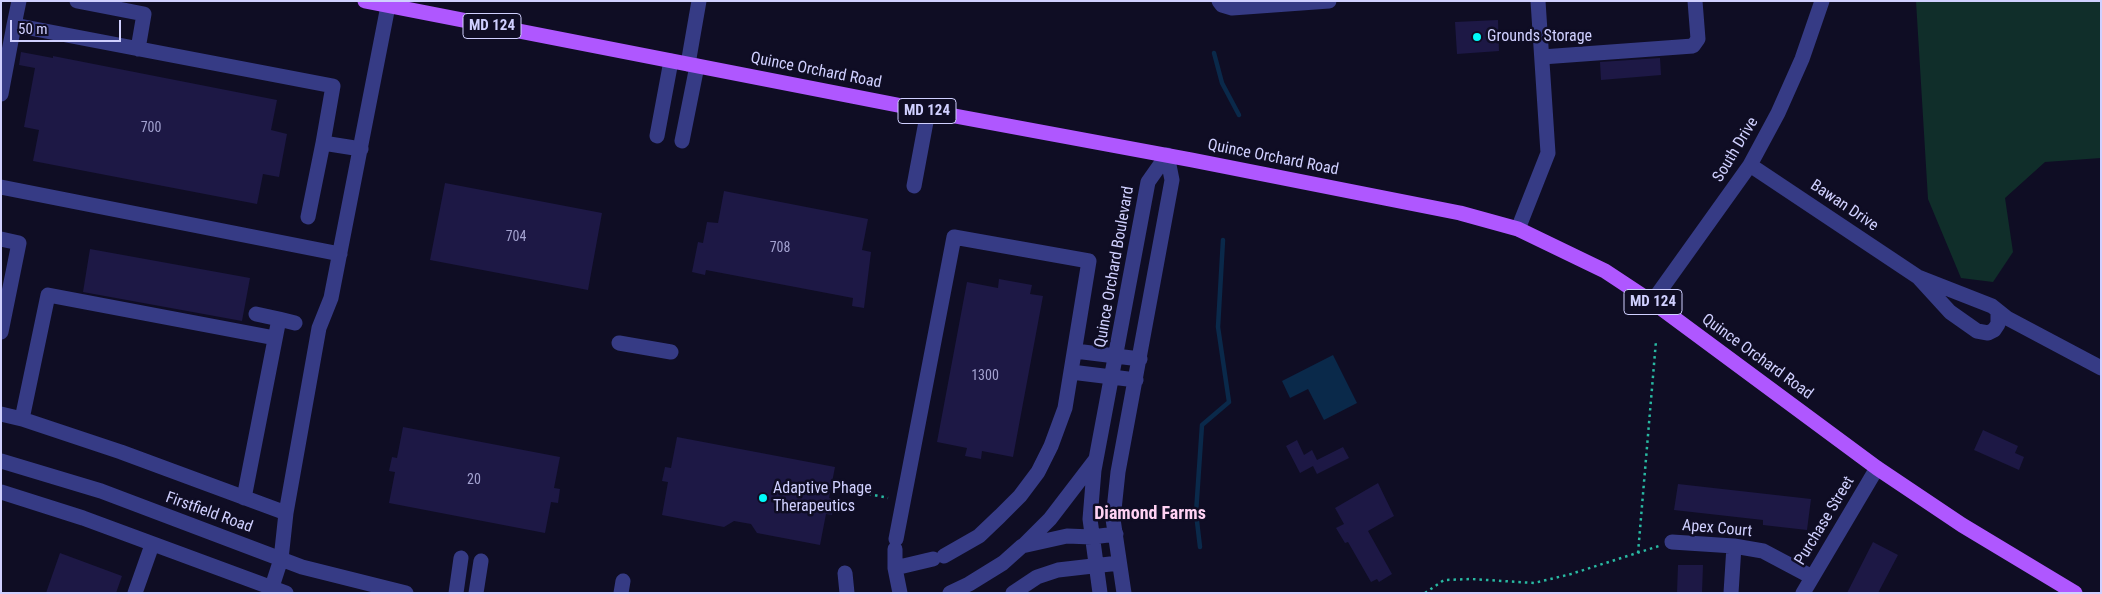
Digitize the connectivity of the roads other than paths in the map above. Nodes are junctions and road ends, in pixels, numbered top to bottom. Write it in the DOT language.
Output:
graph roads {
  1 [pos="19,1"];
  2 [pos="77,1"];
  3 [pos="365,1"];
  4 [pos="699,1"];
  5 [pos="1219,1"];
  6 [pos="1329,1"];
  7 [pos="1538,1"];
  8 [pos="1695,1"];
  9 [pos="1822,1"];
  10 [pos="388,6"];
  11 [pos="14,25"];
  12 [pos="138,49"];
  13 [pos="1542,57"];
  14 [pos="671,61"];
  15 [pos="692,65"];
  16 [pos="1,94"];
  17 [pos="928,112"];
  18 [pos="657,136"];
  19 [pos="682,141"];
  20 [pos="323,143"];
  21 [pos="361,149"];
  22 [pos="1167,155"];
  23 [pos="1750,165"];
  24 [pos="1,186"];
  25 [pos="914,186"];
  26 [pos="308,216"];
  27 [pos="1518,229"];
  28 [pos="1,239"];
  29 [pos="340,254"];
  30 [pos="1918,277"];
  31 [pos="1652,302"];
  32 [pos="1998,311"];
  33 [pos="256,314"];
  34 [pos="279,319"];
  35 [pos="295,322"];
  36 [pos="1,332"];
  37 [pos="275,338"];
  38 [pos="619,342"];
  39 [pos="1075,351"];
  40 [pos="671,352"];
  41 [pos="1116,356"];
  42 [pos="1140,359"];
  43 [pos="2101,368"];
  44 [pos="1072,372"];
  45 [pos="1112,378"];
  46 [pos="1136,380"];
  47 [pos="1,414"];
  48 [pos="22,419"];
  49 [pos="1097,458"];
  50 [pos="1,461"];
  51 [pos="1877,468"];
  52 [pos="1,492"];
  53 [pos="244,498"];
  54 [pos="286,513"];
  55 [pos="1116,534"];
  56 [pos="1092,537"];
  57 [pos="1672,542"];
  58 [pos="152,545"];
  59 [pos="1022,546"];
  60 [pos="1734,546"];
  61 [pos="281,558"];
  62 [pos="461,558"];
  63 [pos="481,561"];
  64 [pos="1119,563"];
  65 [pos="1096,565"];
  66 [pos="895,568"];
  67 [pos="845,573"];
  68 [pos="1812,577"];
  69 [pos="271,590"];
  70 [pos="135,593"];
  71 [pos="286,593"];
  72 [pos="406,593"];
  73 [pos="456,593"];
  74 [pos="476,593"];
  75 [pos="847,593"];
  76 [pos="900,593"];
  77 [pos="950,593"];
  78 [pos="1013,593"];
  79 [pos="1100,593"];
  80 [pos="1124,593"];
  81 [pos="1731,593"];
  82 [pos="1803,593"];
  83 [pos="2075,593"];
  1 -- 11 [label="street"];
  2 -- 12 [label="street"];
  3 -- 10 [label="main road, Quince Orchard Road / MD 124"];
  4 -- 15 [label="street"];
  5 -- 6 [label="street"];
  7 -- 13 [label="street"];
  8 -- 13 [label="street"];
  9 -- 23 [label="street, South Drive"];
  10 -- 14 [label="main road, Quince Orchard Road / MD 124"];
  10 -- 21 [label="street"];
  11 -- 12 [label="street"];
  11 -- 16 [label="street"];
  12 -- 20 [label="street"];
  13 -- 27 [label="street"];
  14 -- 15 [label="main road, Quince Orchard Road / MD 124"];
  14 -- 18 [label="street"];
  15 -- 17 [label="main road, Quince Orchard Road / MD 124"];
  15 -- 19 [label="street"];
  17 -- 22 [label="main road, Quince Orchard Road / MD 124"];
  17 -- 25 [label="street"];
  20 -- 21 [label="street"];
  20 -- 26 [label="street"];
  21 -- 29 [label="street"];
  22 -- 27 [label="main road, Quince Orchard Road / MD 124"];
  22 -- 41 [label="street, Quince Orchard Boulevard"];
  22 -- 42 [label="street"];
  23 -- 30 [label="street, Bawan Drive"];
  23 -- 31 [label="street, South Drive"];
  24 -- 29 [label="street"];
  27 -- 31 [label="main road, Quince Orchard Road / MD 124"];
  28 -- 36 [label="street"];
  29 -- 54 [label="street"];
  30 -- 32 [label="street"];
  30 -- 32 [label="street"];
  31 -- 51 [label="main road, Quince Orchard Road / MD 124"];
  32 -- 43 [label="street"];
  33 -- 34 [label="street"];
  34 -- 35 [label="street"];
  34 -- 37 [label="street"];
  37 -- 48 [label="street"];
  37 -- 53 [label="street"];
  38 -- 40 [label="street"];
  39 -- 41 [label="street"];
  39 -- 44 [label="street"];
  39 -- 66 [label="street"];
  41 -- 42 [label="street"];
  41 -- 45 [label="street, Quince Orchard Boulevard"];
  42 -- 46 [label="street"];
  44 -- 45 [label="street"];
  44 -- 66 [label="street"];
  45 -- 46 [label="street"];
  45 -- 49 [label="street, Quince Orchard Boulevard"];
  46 -- 55 [label="street"];
  47 -- 48 [label="street"];
  48 -- 53 [label="street"];
  49 -- 56 [label="street, Quince Orchard Boulevard"];
  49 -- 59 [label="street"];
  50 -- 61 [label="street, Firstfield Road"];
  51 -- 68 [label="street, Purchase Street"];
  51 -- 83 [label="main road, Quince Orchard Road / MD 124"];
  52 -- 58 [label="street"];
  53 -- 54 [label="street"];
  54 -- 61 [label="street"];
  55 -- 56 [label="street"];
  55 -- 64 [label="street"];
  56 -- 59 [label="street"];
  56 -- 65 [label="street, Quince Orchard Boulevard"];
  57 -- 60 [label="street, Apex Court"];
  58 -- 69 [label="street"];
  58 -- 70 [label="street"];
  59 -- 77 [label="street"];
  60 -- 68 [label="street, Apex Court"];
  60 -- 81 [label="street"];
  61 -- 69 [label="street"];
  61 -- 72 [label="street, Firstfield Road"];
  62 -- 73 [label="street"];
  63 -- 74 [label="street"];
  64 -- 65 [label="street"];
  64 -- 80 [label="street"];
  65 -- 78 [label="street"];
  65 -- 79 [label="street, Quince Orchard Boulevard"];
  66 -- 76 [label="street"];
  67 -- 75 [label="street"];
  68 -- 82 [label="street, Purchase Street"];
  69 -- 71 [label="street"];
}
